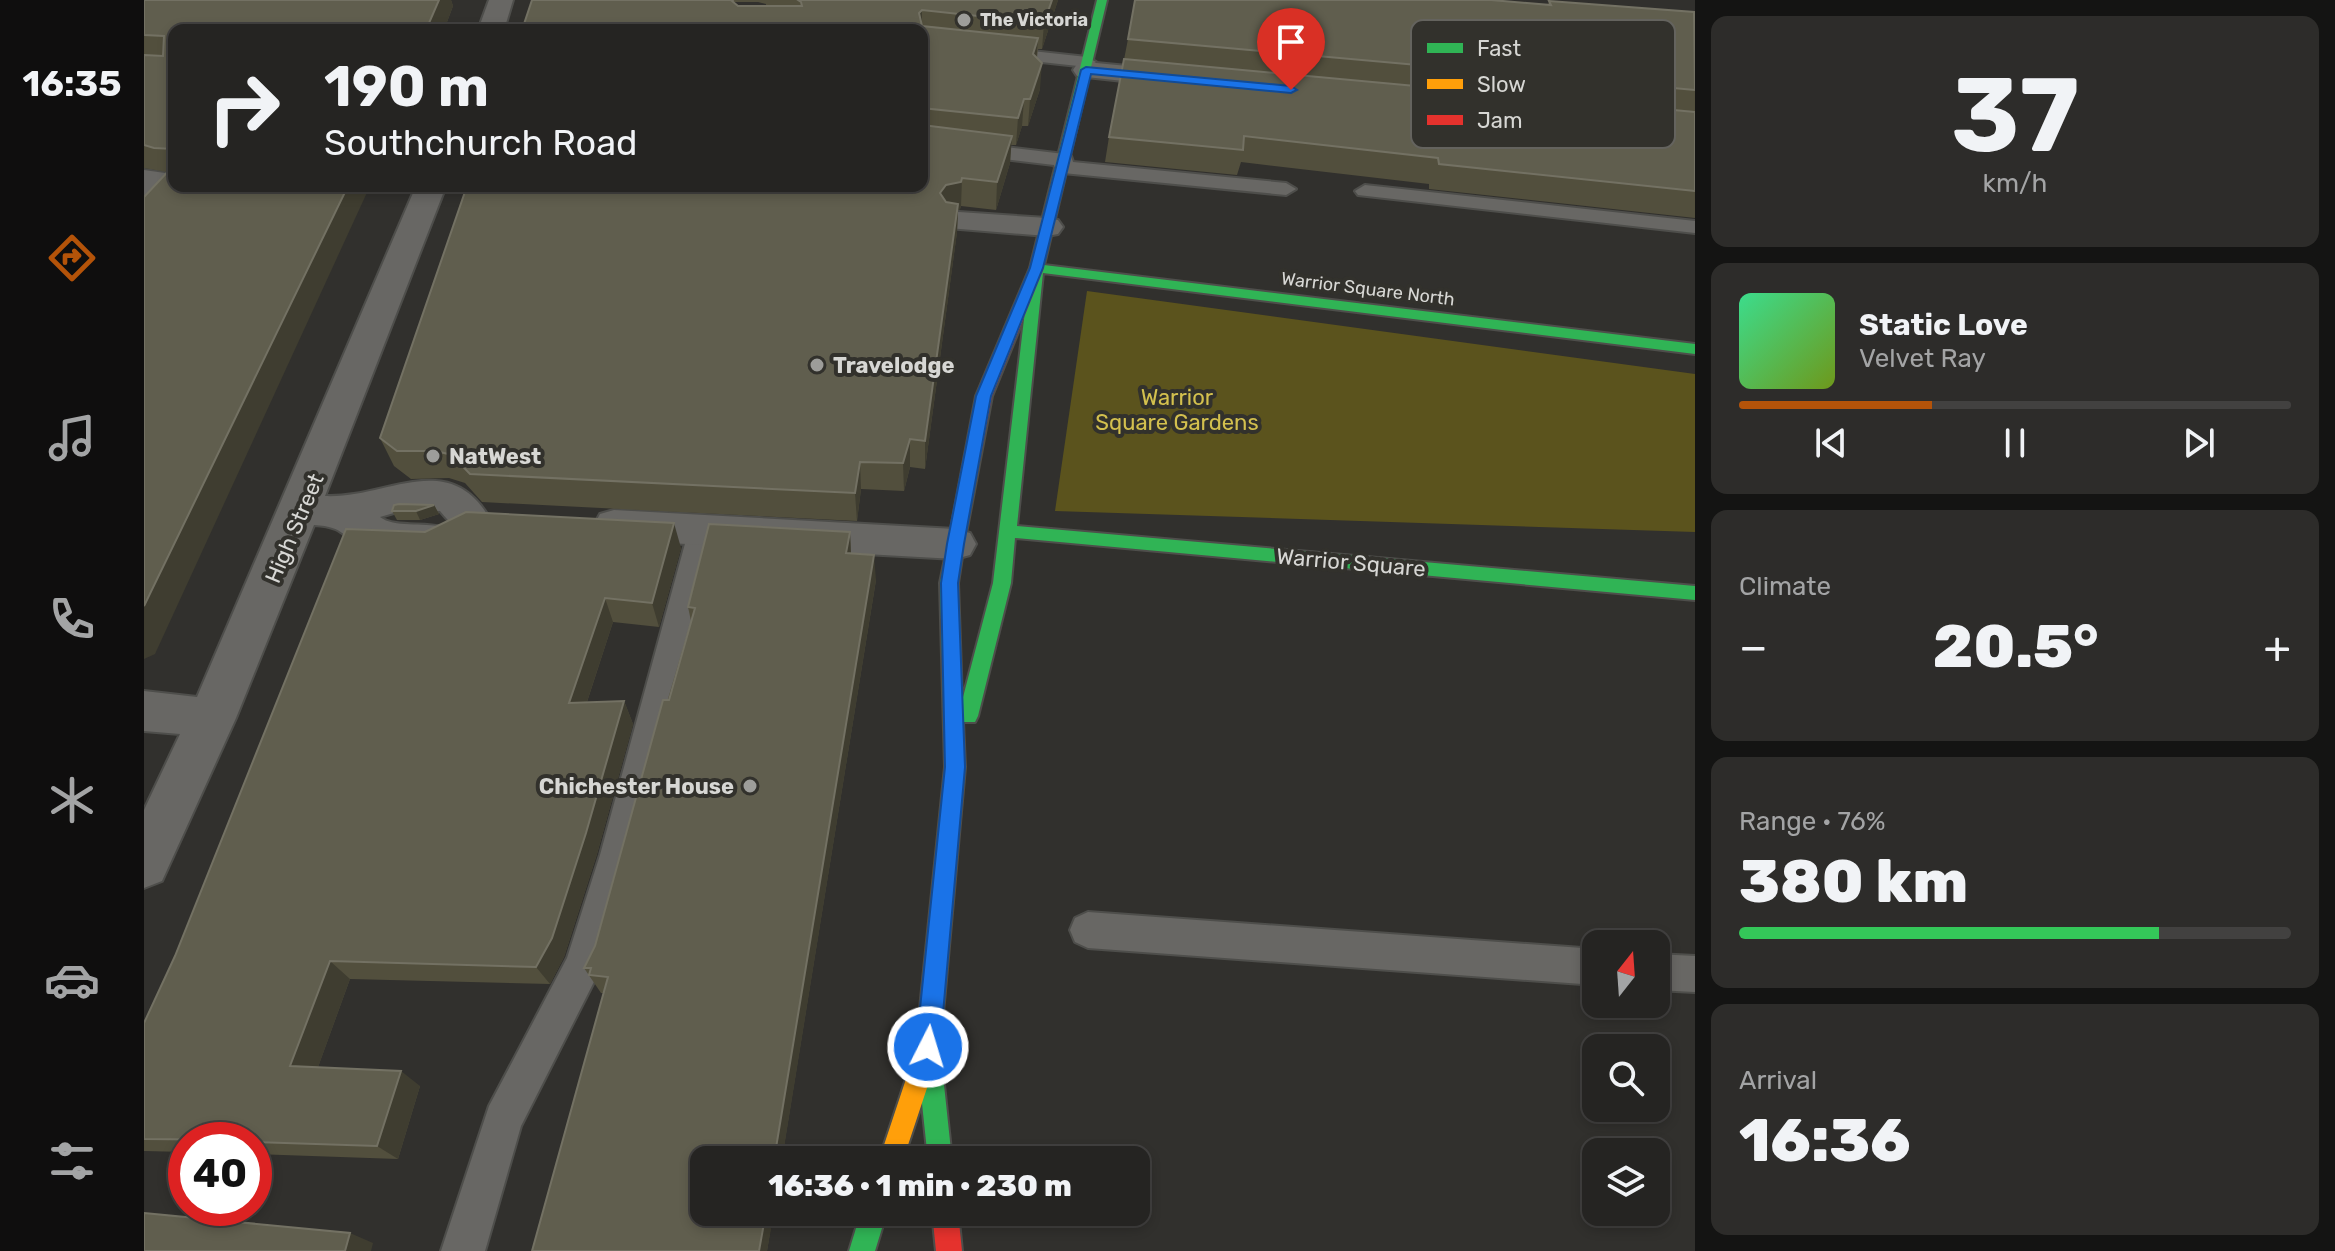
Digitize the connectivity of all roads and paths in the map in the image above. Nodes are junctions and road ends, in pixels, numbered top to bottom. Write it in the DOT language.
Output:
graph roads {
  1 [pos="501,0"];
  2 [pos="1102,0"];
  3 [pos="493,24"];
  4 [pos="928,45"];
  5 [pos="1087,66"];
  6 [pos="1198,81"];
  7 [pos="928,144"];
  8 [pos="1064,163"];
  9 [pos="144,176"];
  10 [pos="1286,189"];
  11 [pos="1365,191"];
  12 [pos="144,192"];
  13 [pos="429,192"];
  14 [pos="959,221"];
  15 [pos="1047,227"];
  16 [pos="1695,227"];
  17 [pos="1037,268"];
  18 [pos="1695,349"];
  19 [pos="301,510"];
  20 [pos="485,519"];
  21 [pos="579,523"];
  22 [pos="703,529"];
  23 [pos="1007,531"];
  24 [pos="955,544"];
  25 [pos="1695,593"];
  26 [pos="144,711"];
  27 [pos="213,718"];
  28 [pos="955,767"];
  29 [pos="144,864"];
  30 [pos="1088,930"];
  31 [pos="1582,966"];
  32 [pos="1670,973"];
  33 [pos="1695,974"];
  34 [pos="928,1047"];
  35 [pos="896,1146"];
  36 [pos="939,1146"];
  37 [pos="870,1226"];
  38 [pos="946,1226"];
  39 [pos="463,1251"];
  40 [pos="862,1251"];
  41 [pos="949,1251"];
  1 -- 3 [label="street"];
  2 -- 5 [label="street"];
  4 -- 5 [label="lane"];
  5 -- 6 [label="street"];
  5 -- 8 [label="street"];
  7 -- 8 [label="lane"];
  8 -- 10 [label="lane"];
  8 -- 15 [label="street"];
  9 -- 12 [label="lane"];
  11 -- 16 [label="lane"];
  13 -- 19 [label="street, High Street"];
  14 -- 15 [label="street"];
  15 -- 17 [label="street"];
  17 -- 18 [label="street, Warrior Square North"];
  17 -- 23 [label="street"];
  17 -- 24 [label="street"];
  19 -- 20 [label="street"];
  19 -- 27 [label="street, High Street"];
  21 -- 22 [label="street"];
  22 -- 24 [label="street"];
  22 -- 39 [label="lane"];
  23 -- 25 [label="street, Warrior Square"];
  23 -- 28 [label="street"];
  24 -- 28 [label="street"];
  26 -- 27 [label="street"];
  27 -- 29 [label="street, High Street"];
  28 -- 34 [label="street"];
  30 -- 31 [label="lane"];
  32 -- 33 [label="lane"];
  34 -- 35 [label="street"];
  34 -- 36 [label="street"];
  37 -- 40 [label="street"];
  38 -- 41 [label="street"];
}
